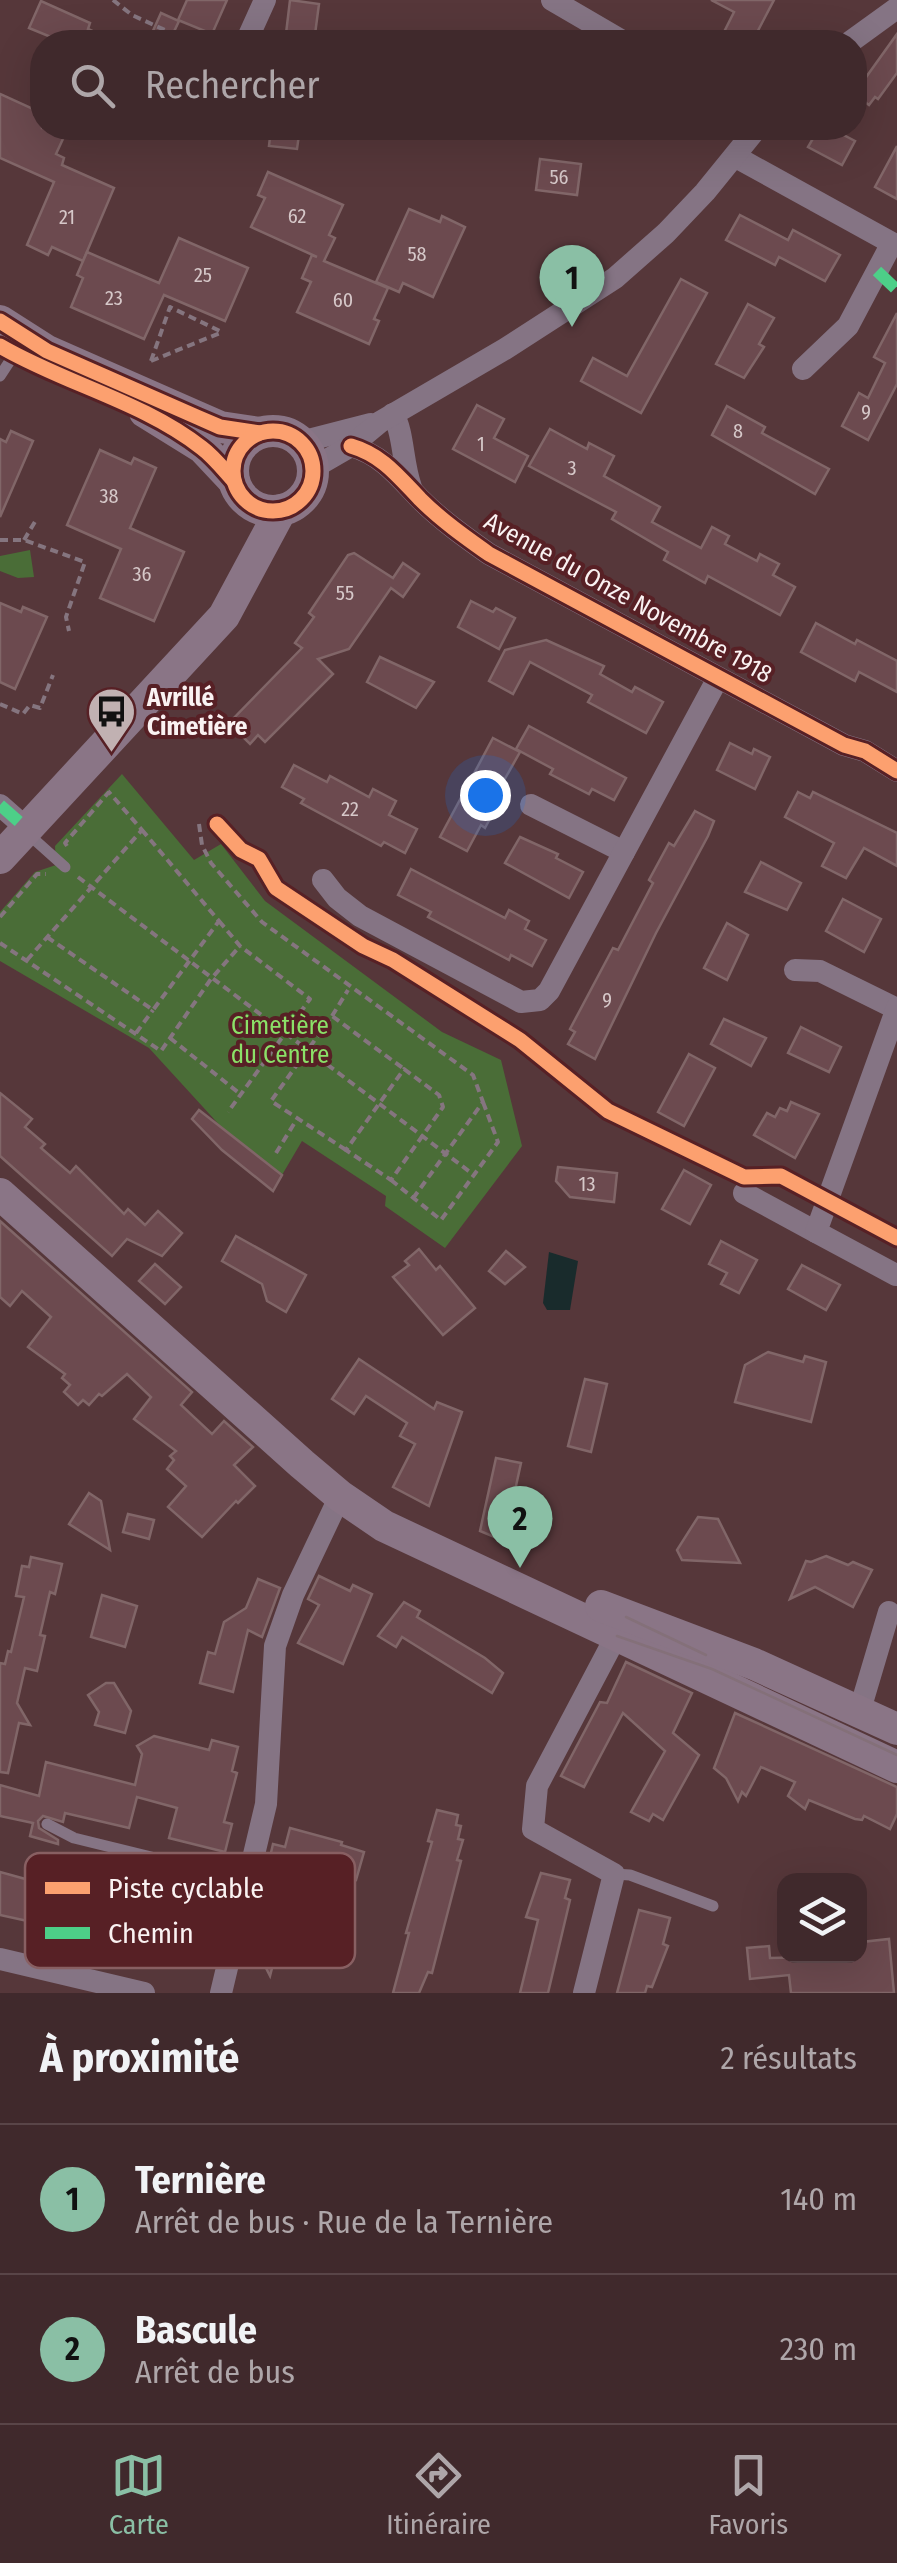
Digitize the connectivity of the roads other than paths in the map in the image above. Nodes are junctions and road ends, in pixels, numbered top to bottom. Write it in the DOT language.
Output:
graph roads {
  1 [pos="264,0"];
  2 [pos="552,0"];
  3 [pos="897,8"];
  4 [pos="251,30"];
  5 [pos="603,30"];
  6 [pos="867,30"];
  7 [pos="745,140"];
  8 [pos="736,156"];
  9 [pos="8,347"];
  10 [pos="804,369"];
  11 [pos="386,418"];
  12 [pos="260,434"];
  13 [pos="351,446"];
  14 [pos="307,455"];
  15 [pos="412,490"];
  16 [pos="241,492"];
  17 [pos="280,510"];
  18 [pos="253,558"];
  19 [pos="718,678"];
  20 [pos="897,771"];
  21 [pos="531,804"];
  22 [pos="0,805"];
  23 [pos="25,829"];
  24 [pos="624,852"];
  25 [pos="0,858"];
  26 [pos="65,867"];
  27 [pos="324,880"];
  28 [pos="795,970"];
  29 [pos="897,1009"];
  30 [pos="0,1174"];
  31 [pos="744,1193"];
  32 [pos="0,1194"];
  33 [pos="816,1232"];
  34 [pos="896,1275"];
  35 [pos="340,1496"];
  36 [pos="889,1612"];
  37 [pos="622,1626"];
  38 [pos="859,1712"];
  39 [pos="897,1728"];
  40 [pos="897,1767"];
  41 [pos="47,1824"];
  42 [pos="134,1853"];
  43 [pos="255,1853"];
  44 [pos="614,1874"];
  45 [pos="713,1906"];
  46 [pos="0,1960"];
  47 [pos="25,1966"];
  48 [pos="35,1968"];
  49 [pos="228,1968"];
  50 [pos="144,1993"];
  51 [pos="222,1993"];
  52 [pos="584,1993"];
  1 -- 4 [label="street"];
  2 -- 5 [label="street"];
  3 -- 6 [label="street"];
  7 -- 8 [label="street"];
  8 -- 10 [label="street"];
  8 -- 11 [label="street"];
  9 -- 12 [label="main road"];
  9 -- 16 [label="main road"];
  11 -- 13 [label="street"];
  11 -- 14 [label="street"];
  11 -- 15 [label="street"];
  12 -- 14 [label="main road"];
  12 -- 16 [label="main road"];
  13 -- 14 [label="street"];
  13 -- 15 [label="street, Avenue du Onze Novembre 1918"];
  14 -- 17 [label="main road"];
  15 -- 19 [label="street, Avenue du Onze Novembre 1918"];
  16 -- 17 [label="main road"];
  16 -- 18 [label="main road"];
  17 -- 18 [label="main road"];
  18 -- 23 [label="main road"];
  19 -- 20 [label="street, Avenue du Onze Novembre 1918"];
  19 -- 24 [label="street"];
  21 -- 24 [label="street"];
  22 -- 23 [label="street"];
  23 -- 25 [label="main road"];
  23 -- 26 [label="lane"];
  24 -- 27 [label="street"];
  28 -- 29 [label="street"];
  29 -- 33 [label="street"];
  30 -- 37 [label="main road"];
  31 -- 33 [label="street"];
  32 -- 35 [label="main road"];
  33 -- 34 [label="street"];
  35 -- 37 [label="main road"];
  35 -- 43 [label="street"];
  36 -- 38 [label="street"];
  37 -- 38 [label="main road"];
  37 -- 40 [label="main road"];
  37 -- 44 [label="street"];
  38 -- 39 [label="main road"];
  41 -- 42 [label="lane"];
  44 -- 45 [label="lane"];
  44 -- 52 [label="street"];
  46 -- 47 [label="street"];
  48 -- 50 [label="street"];
  49 -- 51 [label="street"];
}
